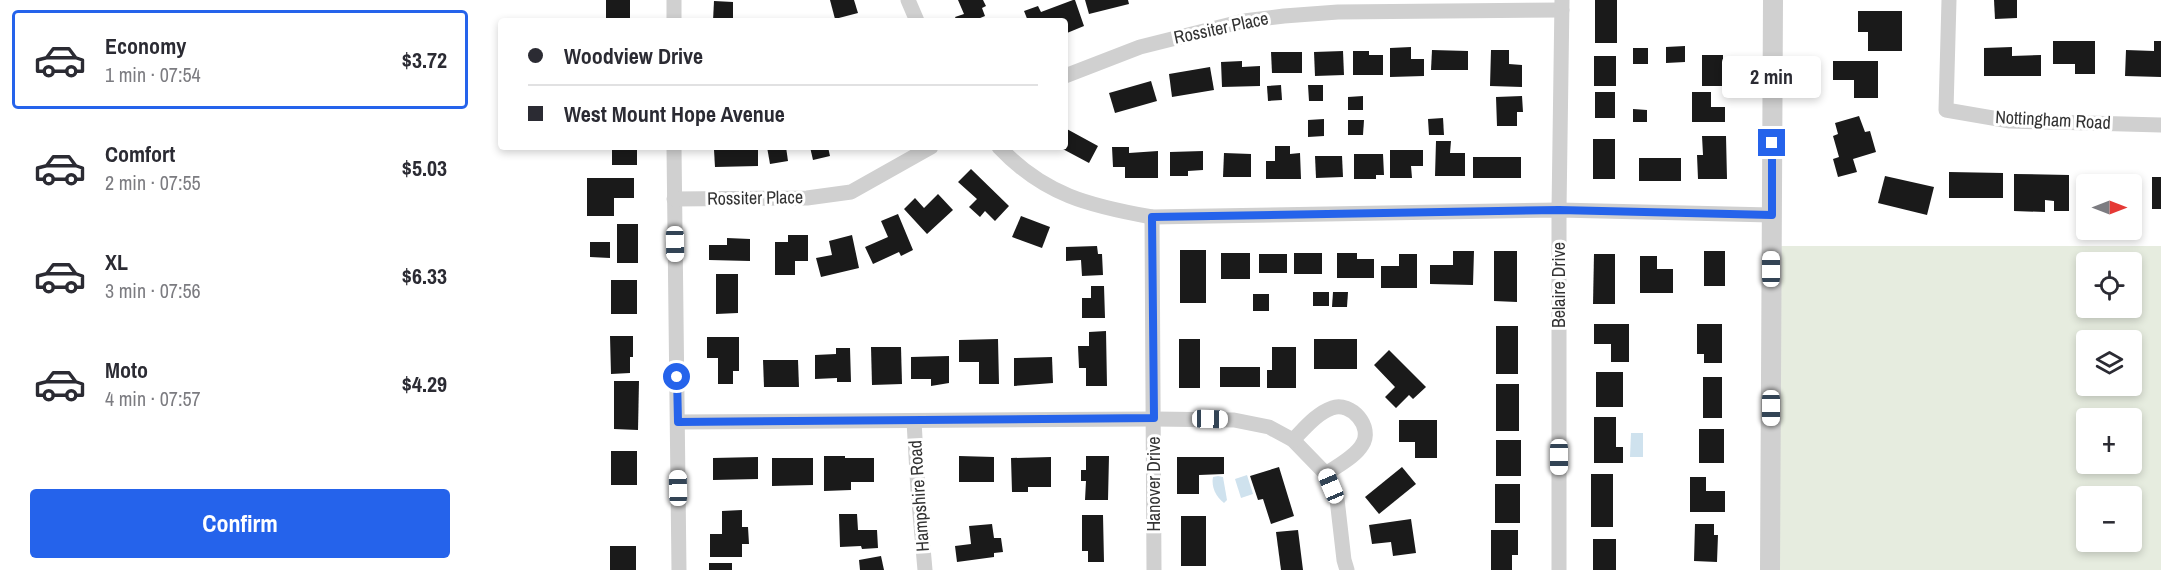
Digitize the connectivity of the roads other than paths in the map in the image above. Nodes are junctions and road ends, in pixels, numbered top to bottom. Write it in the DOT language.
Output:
graph roads {
  1 [pos="674,0"];
  2 [pos="908,0"];
  3 [pos="1773,0"];
  4 [pos="1949,0"];
  5 [pos="1562,5"];
  6 [pos="674,18"];
  7 [pos="916,18"];
  8 [pos="1068,75"];
  9 [pos="2161,125"];
  10 [pos="674,150"];
  11 [pos="926,150"];
  12 [pos="1002,150"];
  13 [pos="674,199"];
  14 [pos="1559,210"];
  15 [pos="1772,215"];
  16 [pos="1152,217"];
  17 [pos="1154,418"];
  18 [pos="914,421"];
  19 [pos="678,422"];
  20 [pos="1293,440"];
  21 [pos="1326,474"];
  22 [pos="679,570"];
  23 [pos="926,570"];
  24 [pos="1154,570"];
  25 [pos="1347,570"];
  26 [pos="1559,570"];
  27 [pos="1770,570"];
  1 -- 6 [label="street"];
  2 -- 7 [label="street"];
  3 -- 15 [label="street"];
  4 -- 9 [label="street, Nottingham Road"];
  5 -- 8 [label="street, Rossiter Place"];
  5 -- 14 [label="street, Belaire Drive"];
  10 -- 13 [label="street"];
  11 -- 13 [label="street, Rossiter Place"];
  12 -- 16 [label="street"];
  13 -- 19 [label="street"];
  14 -- 15 [label="street"];
  14 -- 16 [label="street"];
  14 -- 26 [label="street, Belaire Drive"];
  15 -- 27 [label="street"];
  16 -- 17 [label="street, Hanover Drive"];
  17 -- 18 [label="street"];
  17 -- 20 [label="street"];
  17 -- 24 [label="street, Hanover Drive"];
  18 -- 19 [label="street"];
  18 -- 23 [label="street, Hampshire Road"];
  19 -- 22 [label="street"];
  20 -- 21 [label="street"];
  20 -- 21 [label="street"];
  21 -- 25 [label="street"];
}
